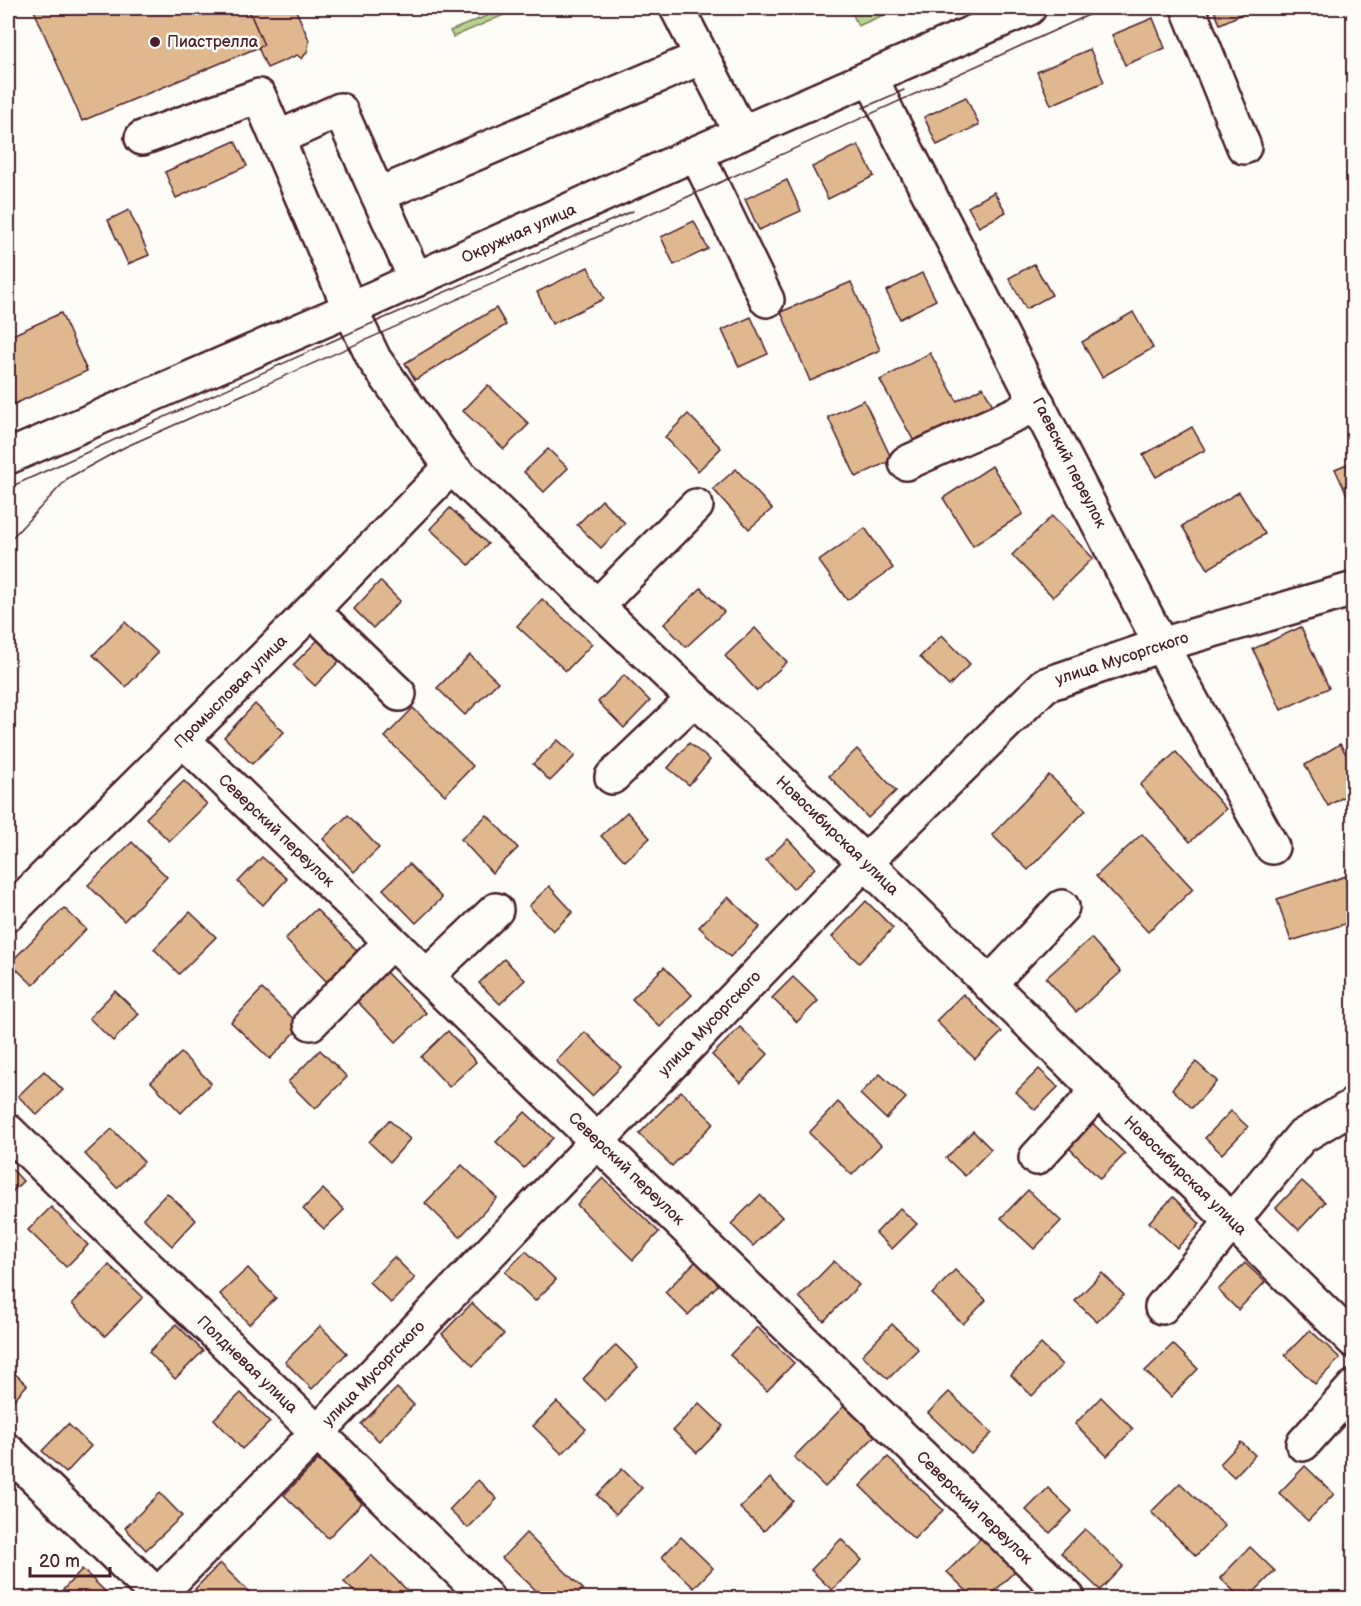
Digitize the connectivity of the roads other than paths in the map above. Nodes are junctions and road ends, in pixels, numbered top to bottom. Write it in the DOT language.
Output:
graph roads {
  1 [pos="677,8"];
  2 [pos="1029,8"];
  3 [pos="1188,8"];
  4 [pos="702,57"];
  5 [pos="871,77"];
  6 [pos="741,133"];
  7 [pos="142,138"];
  8 [pos="278,138"];
  9 [pos="1244,147"];
  10 [pos="696,153"];
  11 [pos="378,195"];
  12 [pos="416,280"];
  13 [pos="766,300"];
  14 [pos="350,309"];
  15 [pos="1038,404"];
  16 [pos="8,457"];
  17 [pos="906,463"];
  18 [pos="451,467"];
  19 [pos="696,506"];
  20 [pos="1353,589"];
  21 [pos="597,606"];
  22 [pos="312,610"];
  23 [pos="1161,645"];
  24 [pos="399,694"];
  25 [pos="694,699"];
  26 [pos="183,740"];
  27 [pos="612,777"];
  28 [pos="1272,847"];
  29 [pos="865,862"];
  30 [pos="1062,907"];
  31 [pos="496,910"];
  32 [pos="8,914"];
  33 [pos="391,942"];
  34 [pos="428,976"];
  35 [pos="989,984"];
  36 [pos="311,1023"];
  37 [pos="1098,1091"];
  38 [pos="1353,1105"];
  39 [pos="8,1131"];
  40 [pos="598,1141"];
  41 [pos="1036,1158"];
  42 [pos="1232,1222"];
  43 [pos="1162,1307"];
  44 [pos="1353,1341"];
  45 [pos="1353,1388"];
  46 [pos="317,1433"];
  47 [pos="1304,1444"];
  48 [pos="8,1451"];
  49 [pos="157,1598"];
  50 [pos="487,1599"];
  51 [pos="1068,1599"];
  1 -- 4 [label="street"];
  2 -- 5 [label="street, Окружная улица"];
  3 -- 9 [label="street"];
  4 -- 6 [label="street"];
  4 -- 11 [label="street"];
  5 -- 6 [label="street, Окружная улица"];
  5 -- 15 [label="street, Гаевский переулок"];
  6 -- 10 [label="street, Окружная улица"];
  7 -- 8 [label="street, Новосибирская улица"];
  8 -- 11 [label="street"];
  8 -- 14 [label="street, Новосибирская улица"];
  10 -- 12 [label="street, Окружная улица"];
  10 -- 13 [label="street"];
  11 -- 12 [label="street"];
  12 -- 14 [label="street, Окружная улица"];
  14 -- 16 [label="street, Окружная улица"];
  14 -- 18 [label="street, Новосибирская улица"];
  15 -- 17 [label="street"];
  15 -- 23 [label="street, Гаевский переулок"];
  18 -- 21 [label="street, Новосибирская улица"];
  18 -- 22 [label="street, Промысловая улица"];
  19 -- 21 [label="street"];
  20 -- 23 [label="street, улица Мусоргского"];
  21 -- 25 [label="street, Новосибирская улица"];
  22 -- 24 [label="street"];
  22 -- 26 [label="street, Промысловая улица"];
  23 -- 28 [label="street, Гаевский переулок"];
  23 -- 29 [label="street, улица Мусоргского"];
  25 -- 27 [label="street"];
  25 -- 29 [label="street, Новосибирская улица"];
  26 -- 32 [label="street, Промысловая улица"];
  26 -- 33 [label="street, Северский переулок"];
  29 -- 35 [label="street, Новосибирская улица"];
  29 -- 40 [label="street, улица Мусоргского"];
  30 -- 35 [label="street"];
  31 -- 34 [label="street"];
  33 -- 34 [label="street, Северский переулок"];
  33 -- 36 [label="street"];
  34 -- 40 [label="street, Северский переулок"];
  35 -- 37 [label="street, Новосибирская улица"];
  37 -- 41 [label="street"];
  37 -- 42 [label="street, Новосибирская улица"];
  38 -- 42 [label="street"];
  39 -- 46 [label="street, Полдневая улица"];
  40 -- 46 [label="street, улица Мусоргского"];
  40 -- 51 [label="street, Северский переулок"];
  42 -- 43 [label="street"];
  42 -- 44 [label="street, Новосибирская улица"];
  45 -- 47 [label="street"];
  46 -- 49 [label="street, улица Мусоргского"];
  46 -- 50 [label="street, Полдневая улица"];
  48 -- 49 [label="street"];
}
